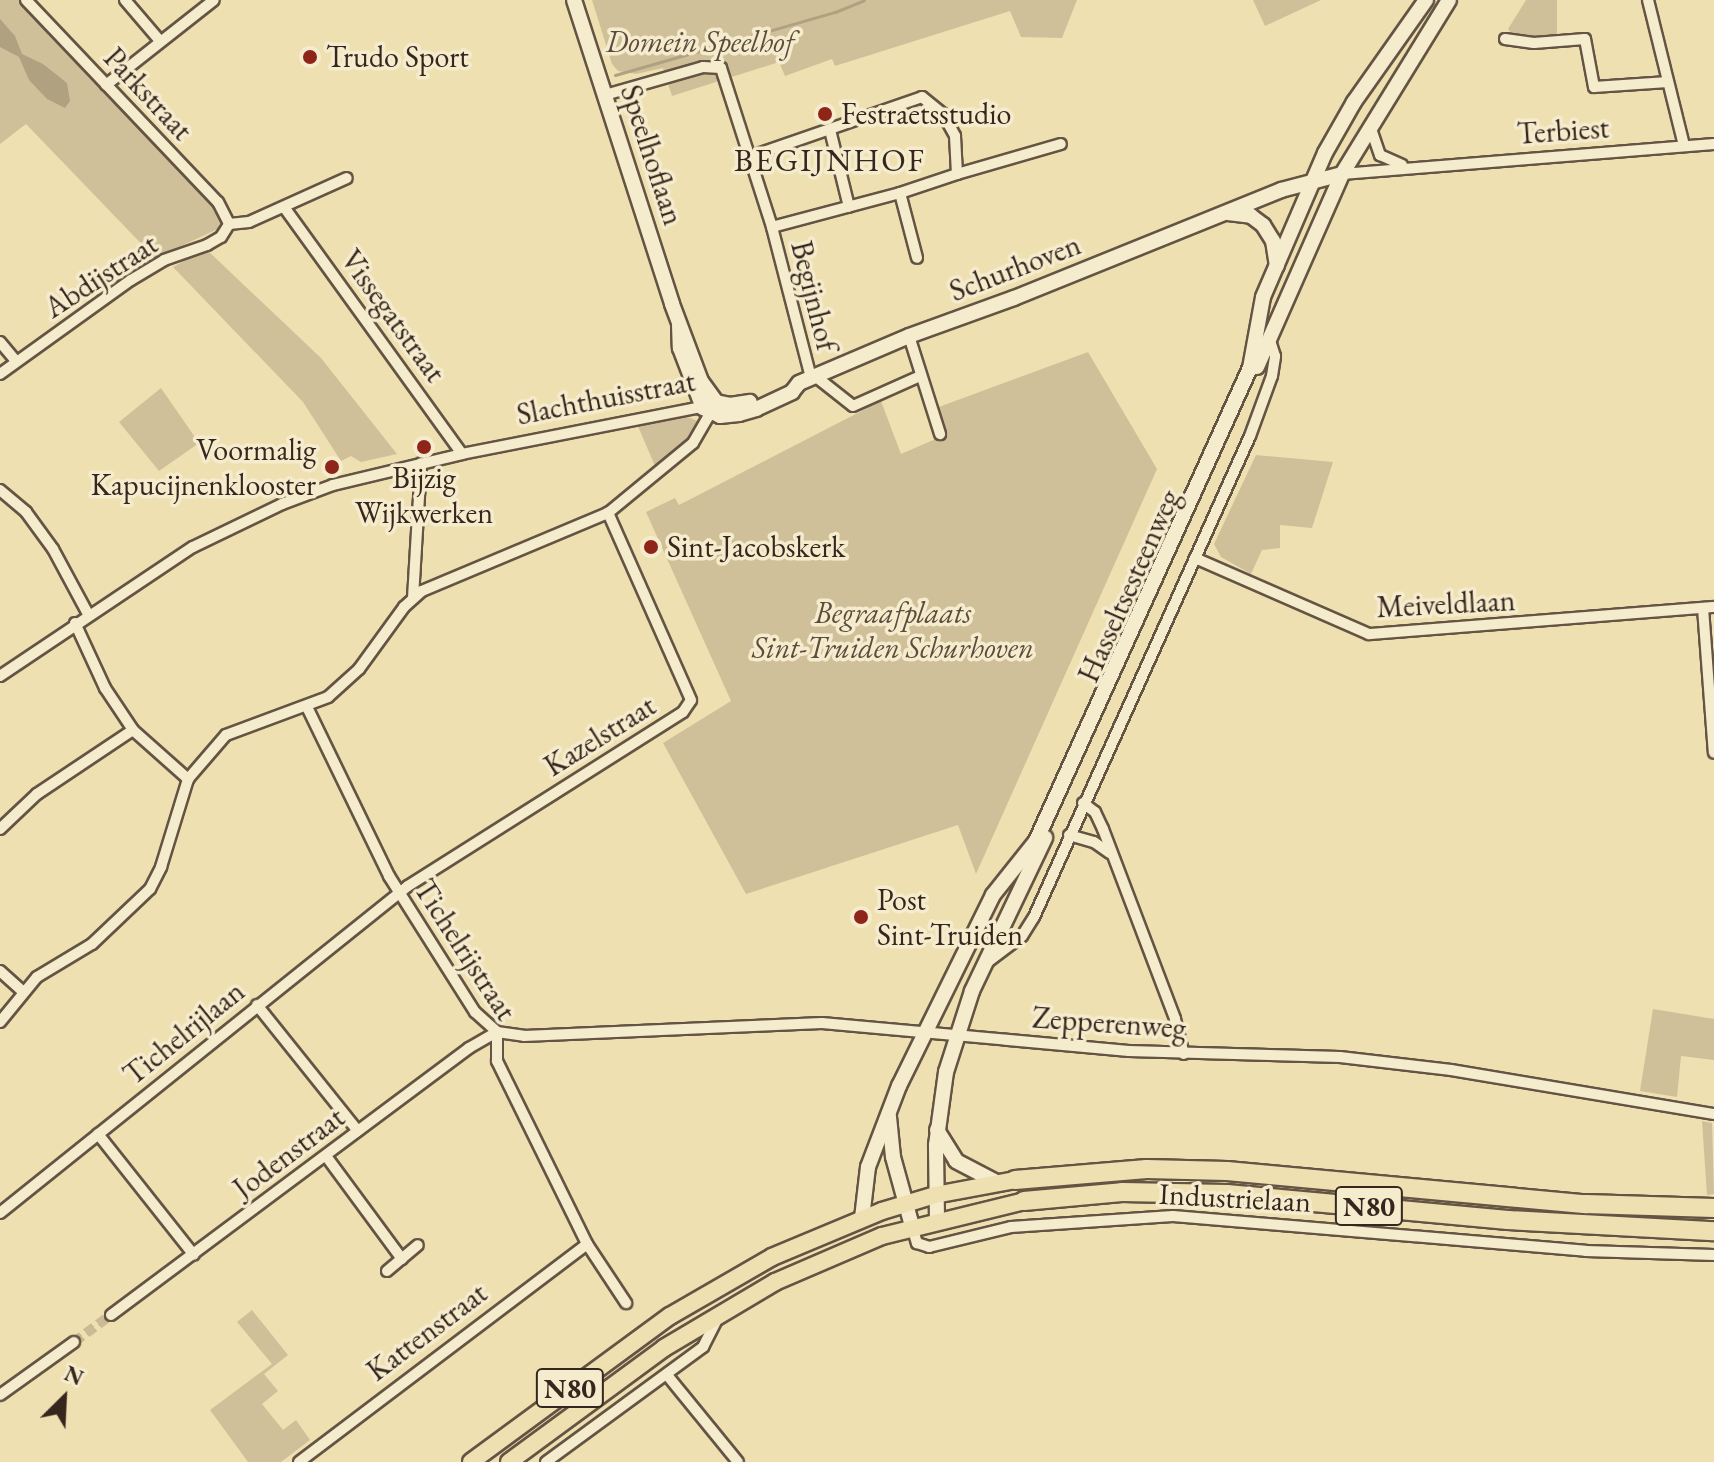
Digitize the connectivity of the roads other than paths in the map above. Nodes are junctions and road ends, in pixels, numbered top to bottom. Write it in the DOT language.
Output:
graph roads {
  1 [pos="26,0"];
  2 [pos="125,0"];
  3 [pos="214,0"];
  4 [pos="574,0"];
  5 [pos="1426,0"];
  6 [pos="1449,0"];
  7 [pos="1648,0"];
  8 [pos="1505,39"];
  9 [pos="160,41"];
  10 [pos="1668,82"];
  11 [pos="106,85"];
  12 [pos="605,95"];
  13 [pos="1370,126"];
  14 [pos="830,130"];
  15 [pos="1061,144"];
  16 [pos="1714,144"];
  17 [pos="1684,146"];
  18 [pos="749,157"];
  19 [pos="1416,167"];
  20 [pos="957,174"];
  21 [pos="1342,174"];
  22 [pos="347,178"];
  23 [pos="1313,181"];
  24 [pos="900,193"];
  25 [pos="284,207"];
  26 [pos="849,207"];
  27 [pos="1224,213"];
  28 [pos="229,224"];
  29 [pos="772,227"];
  30 [pos="917,258"];
  31 [pos="1277,266"];
  32 [pos="909,336"];
  33 [pos="1269,338"];
  34 [pos="0,342"];
  35 [pos="16,361"];
  36 [pos="0,374"];
  37 [pos="920,376"];
  38 [pos="808,379"];
  39 [pos="710,408"];
  40 [pos="940,434"];
  41 [pos="462,454"];
  42 [pos="421,463"];
  43 [pos="0,490"];
  44 [pos="608,513"];
  45 [pos="1195,558"];
  46 [pos="413,598"];
  47 [pos="1709,607"];
  48 [pos="88,614"];
  49 [pos="75,623"];
  50 [pos="0,676"];
  51 [pos="307,707"];
  52 [pos="133,730"];
  53 [pos="1714,753"];
  54 [pos="188,779"];
  55 [pos="1083,803"];
  56 [pos="0,829"];
  57 [pos="1069,835"];
  58 [pos="1110,853"];
  59 [pos="400,893"];
  60 [pos="984,965"];
  61 [pos="0,971"];
  62 [pos="22,991"];
  63 [pos="257,1005"];
  64 [pos="0,1022"];
  65 [pos="925,1030"];
  66 [pos="497,1032"];
  67 [pos="957,1034"];
  68 [pos="1184,1054"];
  69 [pos="889,1113"];
  70 [pos="1714,1114"];
  71 [pos="937,1129"];
  72 [pos="358,1131"];
  73 [pos="98,1134"];
  74 [pos="326,1156"];
  75 [pos="1006,1182"];
  76 [pos="935,1195"];
  77 [pos="1024,1201"];
  78 [pos="905,1204"];
  79 [pos="1714,1208"];
  80 [pos="0,1213"];
  81 [pos="862,1218"];
  82 [pos="937,1220"];
  83 [pos="912,1226"];
  84 [pos="1714,1231"];
  85 [pos="587,1244"];
  86 [pos="418,1245"];
  87 [pos="194,1255"];
  88 [pos="1714,1255"];
  89 [pos="402,1259"];
  90 [pos="387,1271"];
  91 [pos="626,1303"];
  92 [pos="721,1311"];
  93 [pos="111,1315"];
  94 [pos="74,1342"];
  95 [pos="667,1375"];
  96 [pos="0,1395"];
  97 [pos="299,1462"];
  98 [pos="471,1462"];
  99 [pos="509,1462"];
  100 [pos="546,1462"];
  101 [pos="738,1462"];
  1 -- 11 [label="street, Parkstraat"];
  2 -- 9 [label="street"];
  3 -- 9 [label="street"];
  4 -- 12 [label="main road, Speelhoflaan"];
  5 -- 23 [label="main road, Hasseltsesteenweg"];
  6 -- 13 [label="main road, Hasseltsesteenweg"];
  7 -- 10 [label="street"];
  8 -- 10 [label="street"];
  9 -- 11 [label="street"];
  10 -- 17 [label="street"];
  11 -- 28 [label="street, Parkstraat"];
  12 -- 18 [label="street, Begijnhof"];
  12 -- 39 [label="main road, Speelhoflaan"];
  13 -- 19 [label="street, Terbiest"];
  13 -- 21 [label="main road, Hasseltsesteenweg"];
  14 -- 18 [label="street"];
  14 -- 20 [label="street"];
  14 -- 26 [label="street, Begijnhof"];
  15 -- 20 [label="street, Begijnhof"];
  16 -- 17 [label="street, Terbiest"];
  17 -- 19 [label="street, Terbiest"];
  18 -- 29 [label="street, Begijnhof"];
  19 -- 21 [label="street, Terbiest"];
  20 -- 24 [label="street, Begijnhof"];
  21 -- 23 [label="main road, Schurhoven"];
  21 -- 33 [label="main road, Hasseltsesteenweg"];
  22 -- 25 [label="street"];
  23 -- 27 [label="main road, Schurhoven"];
  23 -- 31 [label="main road, Hasseltsesteenweg"];
  24 -- 26 [label="street, Begijnhof"];
  24 -- 30 [label="street"];
  25 -- 28 [label="street"];
  25 -- 41 [label="street, Vissegatstraat"];
  26 -- 29 [label="street, Begijnhof"];
  27 -- 31 [label="main road"];
  27 -- 32 [label="main road, Schurhoven"];
  28 -- 35 [label="street, Abdijstraat"];
  29 -- 38 [label="street, Begijnhof"];
  31 -- 65 [label="main road, Hasseltsesteenweg"];
  32 -- 37 [label="street"];
  32 -- 38 [label="main road, Schurhoven"];
  33 -- 45 [label="street"];
  33 -- 60 [label="main road, Hasseltsesteenweg"];
  34 -- 35 [label="street"];
  35 -- 36 [label="street, Abdijstraat"];
  37 -- 38 [label="street"];
  37 -- 40 [label="street"];
  38 -- 39 [label="main road, Slachthuisstraat"];
  39 -- 41 [label="street, Slachthuisstraat"];
  39 -- 44 [label="street"];
  41 -- 42 [label="street, Slachthuisstraat"];
  42 -- 46 [label="street"];
  42 -- 48 [label="street, Slachthuisstraat"];
  43 -- 48 [label="street"];
  44 -- 46 [label="street"];
  44 -- 59 [label="street, Kazelstraat"];
  45 -- 47 [label="street, Meiveldlaan"];
  45 -- 55 [label="street"];
  46 -- 51 [label="street"];
  47 -- 53 [label="street"];
  48 -- 49 [label="street, Slachthuisstraat"];
  49 -- 50 [label="street, Slachthuisstraat"];
  49 -- 52 [label="street"];
  51 -- 54 [label="street"];
  51 -- 59 [label="street, Tichelrijstraat"];
  52 -- 54 [label="street"];
  52 -- 56 [label="street"];
  54 -- 62 [label="street"];
  55 -- 57 [label="street"];
  55 -- 58 [label="street"];
  57 -- 58 [label="street"];
  57 -- 60 [label="street"];
  58 -- 68 [label="street"];
  59 -- 63 [label="street, Tichelrijlaan"];
  59 -- 66 [label="street, Tichelrijstraat"];
  60 -- 67 [label="main road, Hasseltsesteenweg"];
  61 -- 62 [label="street"];
  62 -- 64 [label="street"];
  63 -- 72 [label="street"];
  63 -- 73 [label="street, Tichelrijlaan"];
  65 -- 66 [label="street, Zepperenweg"];
  65 -- 67 [label="street, Zepperenweg"];
  65 -- 69 [label="main road, Hasseltsesteenweg"];
  66 -- 72 [label="street, Jodenstraat"];
  66 -- 85 [label="street, Tichelrijstraat"];
  67 -- 68 [label="street, Zepperenweg"];
  67 -- 71 [label="main road, Hasseltsesteenweg"];
  68 -- 70 [label="street, Zepperenweg"];
  69 -- 78 [label="main road, Hasseltsesteenweg"];
  69 -- 81 [label="main road, Hasseltsesteenweg"];
  71 -- 75 [label="main road"];
  71 -- 76 [label="main road, Hasseltsesteenweg"];
  72 -- 74 [label="street, Jodenstraat"];
  73 -- 80 [label="street, Tichelrijlaan"];
  73 -- 87 [label="street"];
  74 -- 87 [label="street, Jodenstraat"];
  74 -- 89 [label="street"];
  75 -- 76 [label="main road, N80"];
  75 -- 79 [label="highway, N80"];
  76 -- 78 [label="main road, N80"];
  76 -- 82 [label="main road, Hasseltsesteenweg"];
  77 -- 82 [label="main road, N80"];
  77 -- 84 [label="highway, N80"];
  78 -- 81 [label="main road, N80"];
  78 -- 83 [label="main road, Hasseltsesteenweg"];
  81 -- 98 [label="main road, N80"];
  82 -- 83 [label="main road, N80"];
  83 -- 88 [label="street, Industrielaan"];
  83 -- 92 [label="main road, N80"];
  85 -- 91 [label="street, Tichelrijstraat"];
  85 -- 97 [label="street, Kattenstraat"];
  86 -- 89 [label="street"];
  87 -- 93 [label="street, Jodenstraat"];
  89 -- 90 [label="street"];
  92 -- 95 [label="street"];
  92 -- 99 [label="main road, N80"];
  94 -- 96 [label="street"];
  95 -- 100 [label="street"];
  95 -- 101 [label="street"];
}
